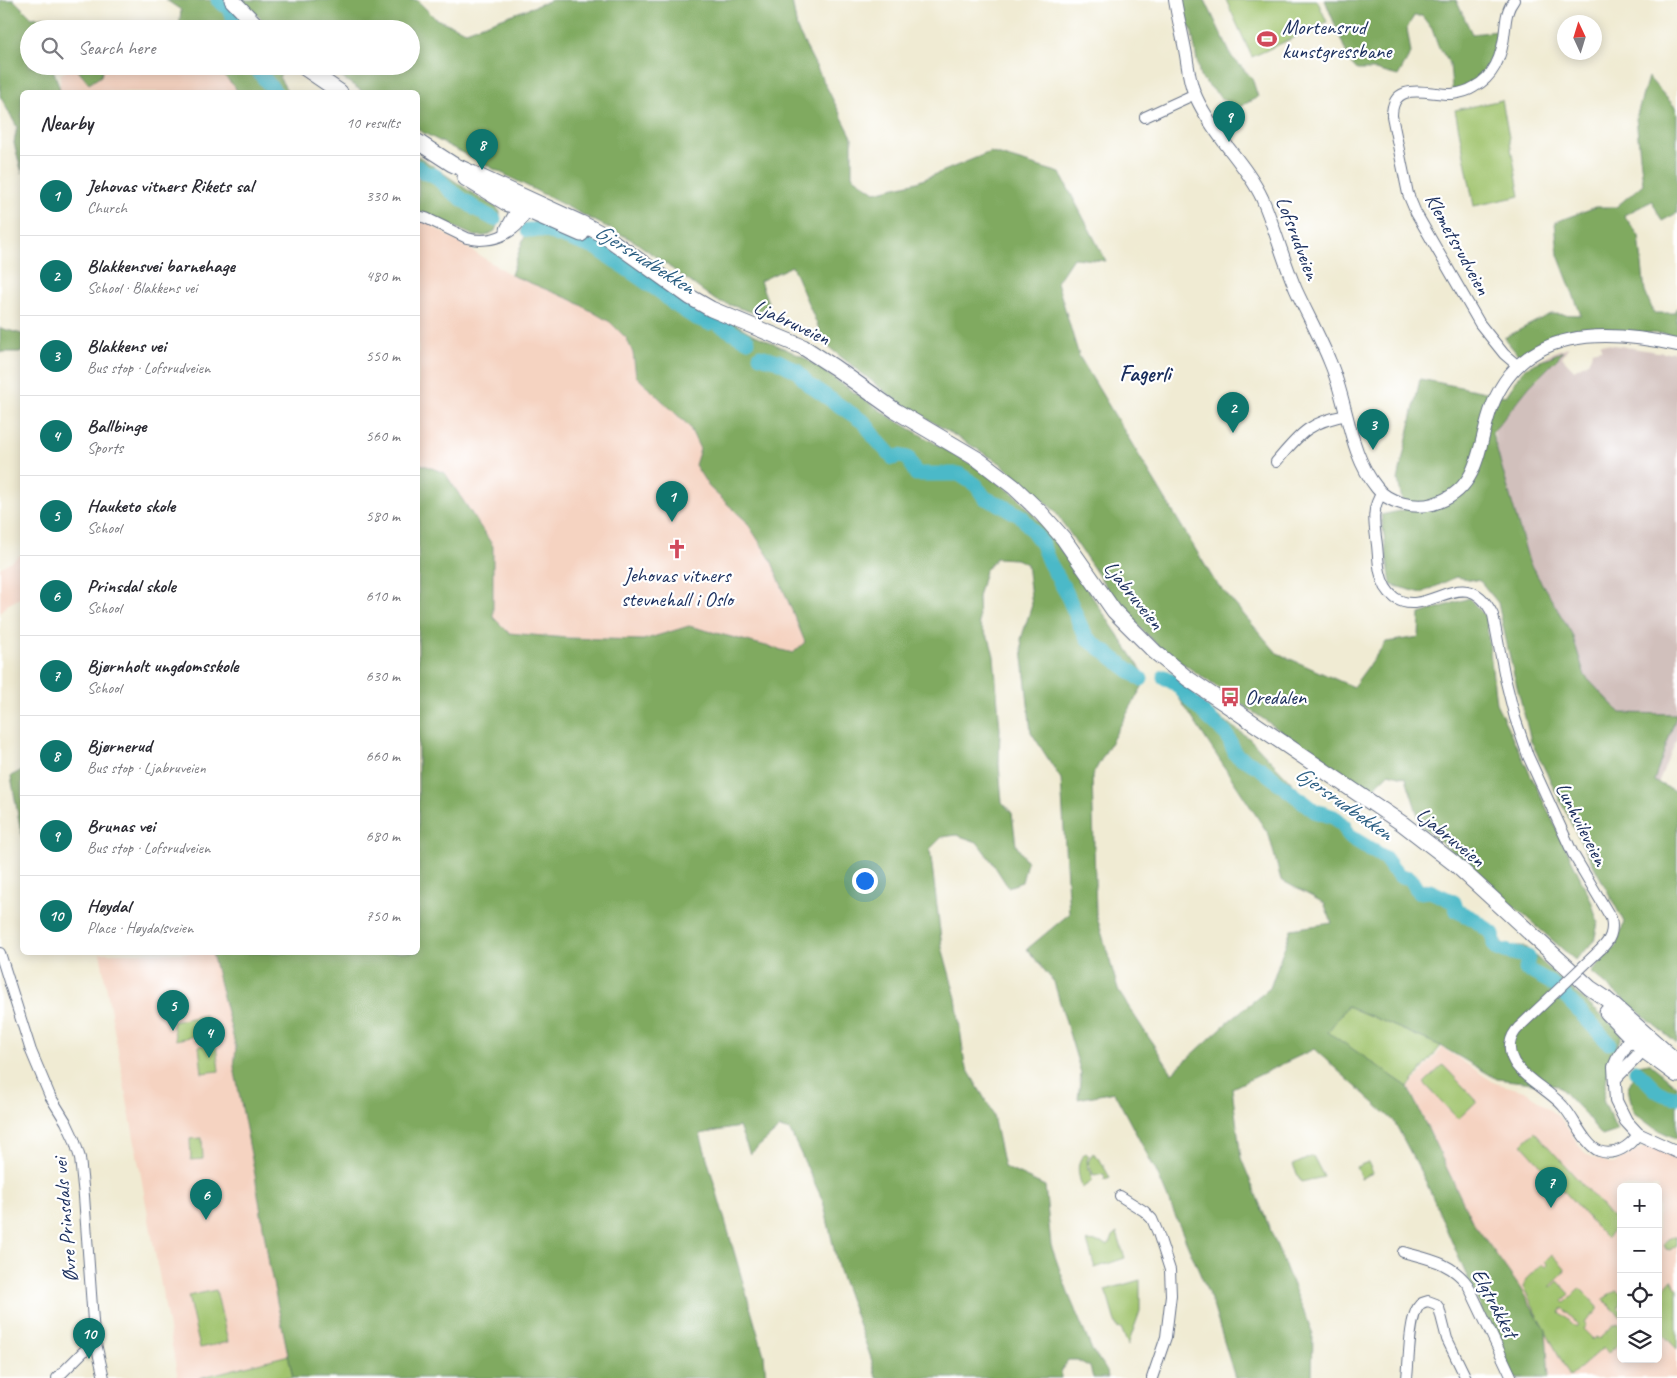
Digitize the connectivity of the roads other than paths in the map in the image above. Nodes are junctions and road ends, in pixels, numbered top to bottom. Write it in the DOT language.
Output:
graph roads {
  1 [pos="232,0"];
  2 [pos="1175,0"];
  3 [pos="1514,0"];
  4 [pos="251,20"];
  5 [pos="315,75"];
  6 [pos="337,90"];
  7 [pos="1195,94"];
  8 [pos="1145,117"];
  9 [pos="420,143"];
  10 [pos="523,205"];
  11 [pos="420,216"];
  12 [pos="1677,345"];
  13 [pos="1518,366"];
  14 [pos="1347,416"];
  15 [pos="1276,462"];
  16 [pos="1382,493"];
  17 [pos="0,953"];
  18 [pos="1642,1042"];
  19 [pos="1677,1062"];
  20 [pos="1677,1075"];
  21 [pos="1638,1134"];
  22 [pos="1677,1152"];
  23 [pos="1120,1196"];
  24 [pos="1403,1252"];
  25 [pos="95,1340"];
  26 [pos="57,1378"];
  27 [pos="104,1378"];
  28 [pos="1152,1378"];
  29 [pos="1407,1378"];
  30 [pos="1466,1378"];
  31 [pos="1512,1378"];
  1 -- 4 [label="main road"];
  2 -- 7 [label="street, Lofsrudveien"];
  3 -- 13 [label="street, Klemetsrudveien"];
  5 -- 6 [label="main road"];
  7 -- 8 [label="street"];
  7 -- 14 [label="street, Lofsrudveien"];
  9 -- 10 [label="main road, Ljabruveien"];
  10 -- 11 [label="street"];
  10 -- 18 [label="main road, Ljabruveien"];
  12 -- 13 [label="street"];
  13 -- 16 [label="street"];
  14 -- 15 [label="street"];
  14 -- 16 [label="street, Lofsrudveien"];
  16 -- 21 [label="street, Lunhvileveien, bridge"];
  17 -- 25 [label="street, Øvre Prinsdals vei"];
  18 -- 19 [label="main road, Ljabruveien"];
  18 -- 20 [label="main road, Ljabruveien"];
  18 -- 21 [label="street"];
  21 -- 22 [label="street"];
  23 -- 28 [label="street"];
  24 -- 31 [label="street, Elgtråkket"];
  25 -- 26 [label="street"];
  25 -- 27 [label="street, Øvre Prinsdals vei"];
  29 -- 30 [label="street"];
}
